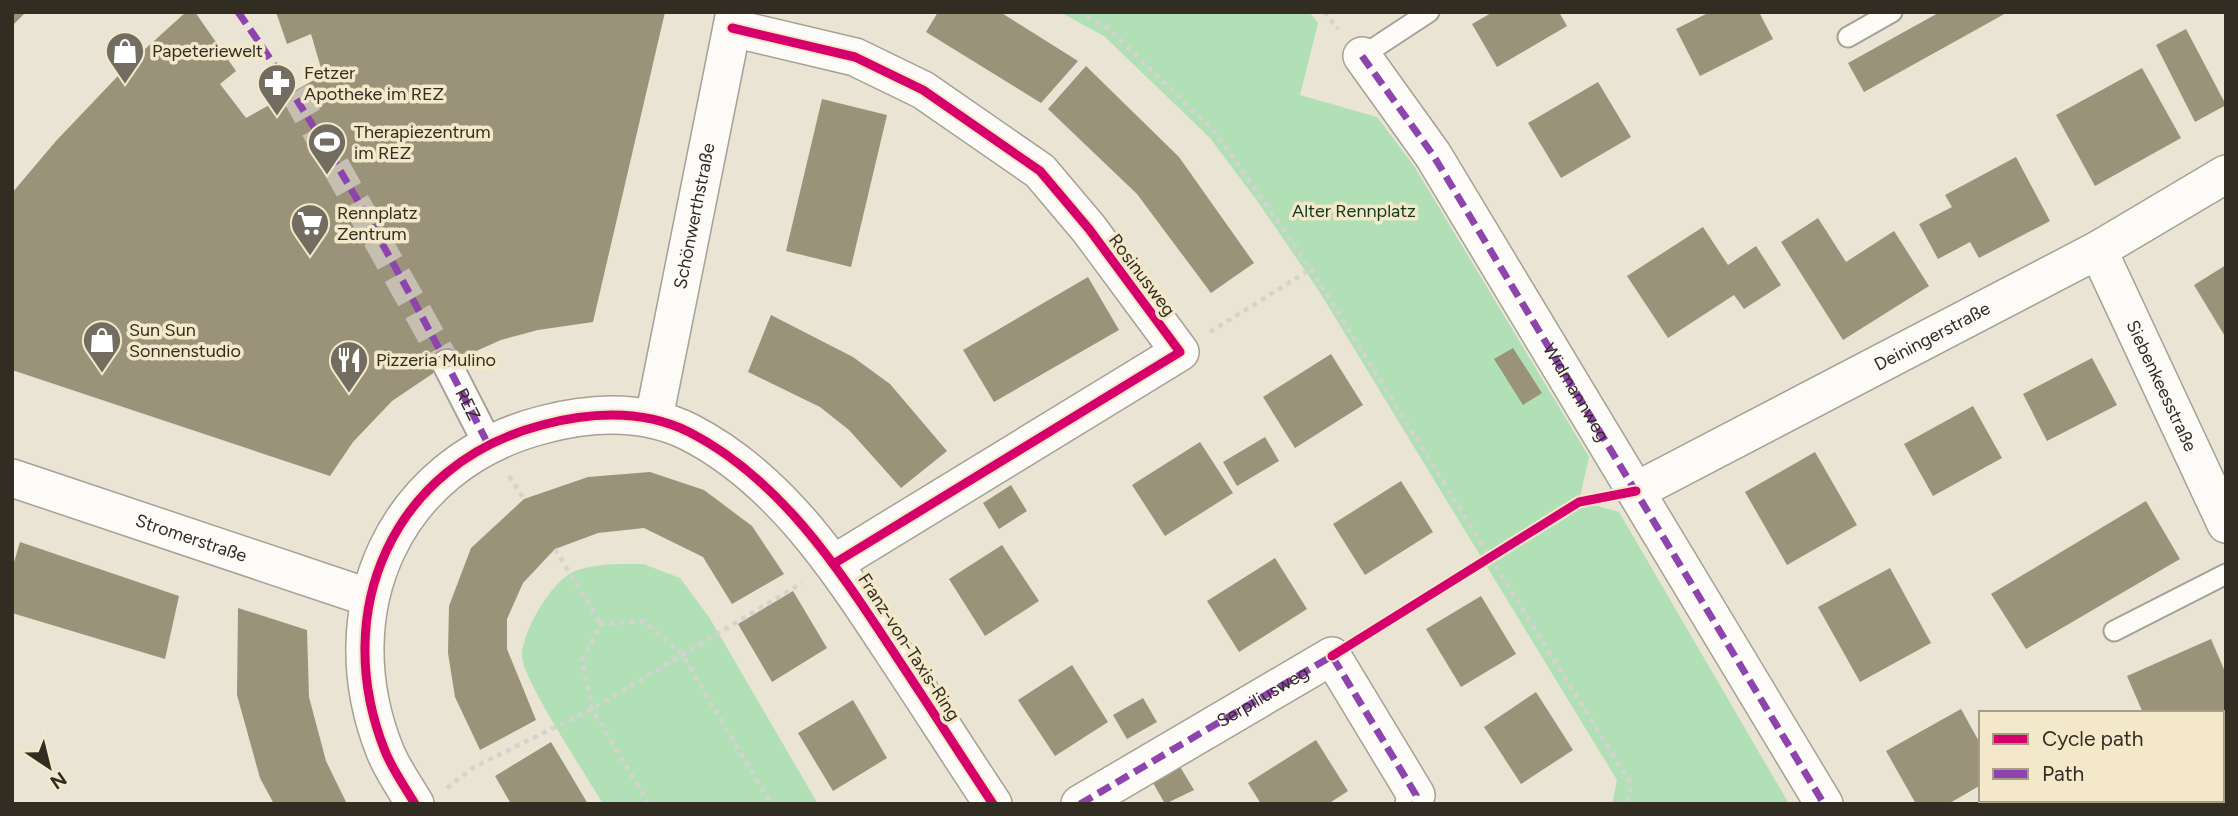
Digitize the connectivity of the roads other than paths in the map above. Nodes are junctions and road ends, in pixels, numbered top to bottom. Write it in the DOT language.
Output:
graph roads {
  1 [pos="1429,12"];
  2 [pos="1892,12"];
  3 [pos="734,20"];
  4 [pos="1848,37"];
  5 [pos="1362,56"];
  6 [pos="2226,174"];
  7 [pos="2098,250"];
  8 [pos="447,364"];
  9 [pos="654,418"];
  10 [pos="489,446"];
  11 [pos="12,478"];
  12 [pos="1636,491"];
  13 [pos="2226,524"];
  14 [pos="835,563"];
  15 [pos="2226,574"];
  16 [pos="370,598"];
  17 [pos="2114,631"];
  18 [pos="430,797"];
  19 [pos="993,804"];
  20 [pos="1080,804"];
  21 [pos="1414,804"];
  22 [pos="1824,804"];
  1 -- 5 [label="lane, Widmannweg"];
  2 -- 4 [label="lane"];
  3 -- 9 [label="street, Schönwerthstraße"];
  3 -- 14 [label="street, Rosinusweg"];
  5 -- 12 [label="street, Widmannweg"];
  6 -- 7 [label="street, Deiningerstraße"];
  7 -- 12 [label="street, Deiningerstraße"];
  7 -- 13 [label="street, Siebenkeesstraße"];
  8 -- 10 [label="street, REZ"];
  9 -- 10 [label="street, Franz-von-Taxis-Ring"];
  9 -- 14 [label="street, Franz-von-Taxis-Ring"];
  10 -- 16 [label="street, Franz-von-Taxis-Ring"];
  11 -- 16 [label="street, Stromerstraße"];
  12 -- 22 [label="street, Widmannweg"];
  14 -- 19 [label="street, Franz-von-Taxis-Ring"];
  15 -- 17 [label="lane"];
  16 -- 18 [label="street, Franz-von-Taxis-Ring"];
  20 -- 21 [label="street, Serpiliusweg"];
}
